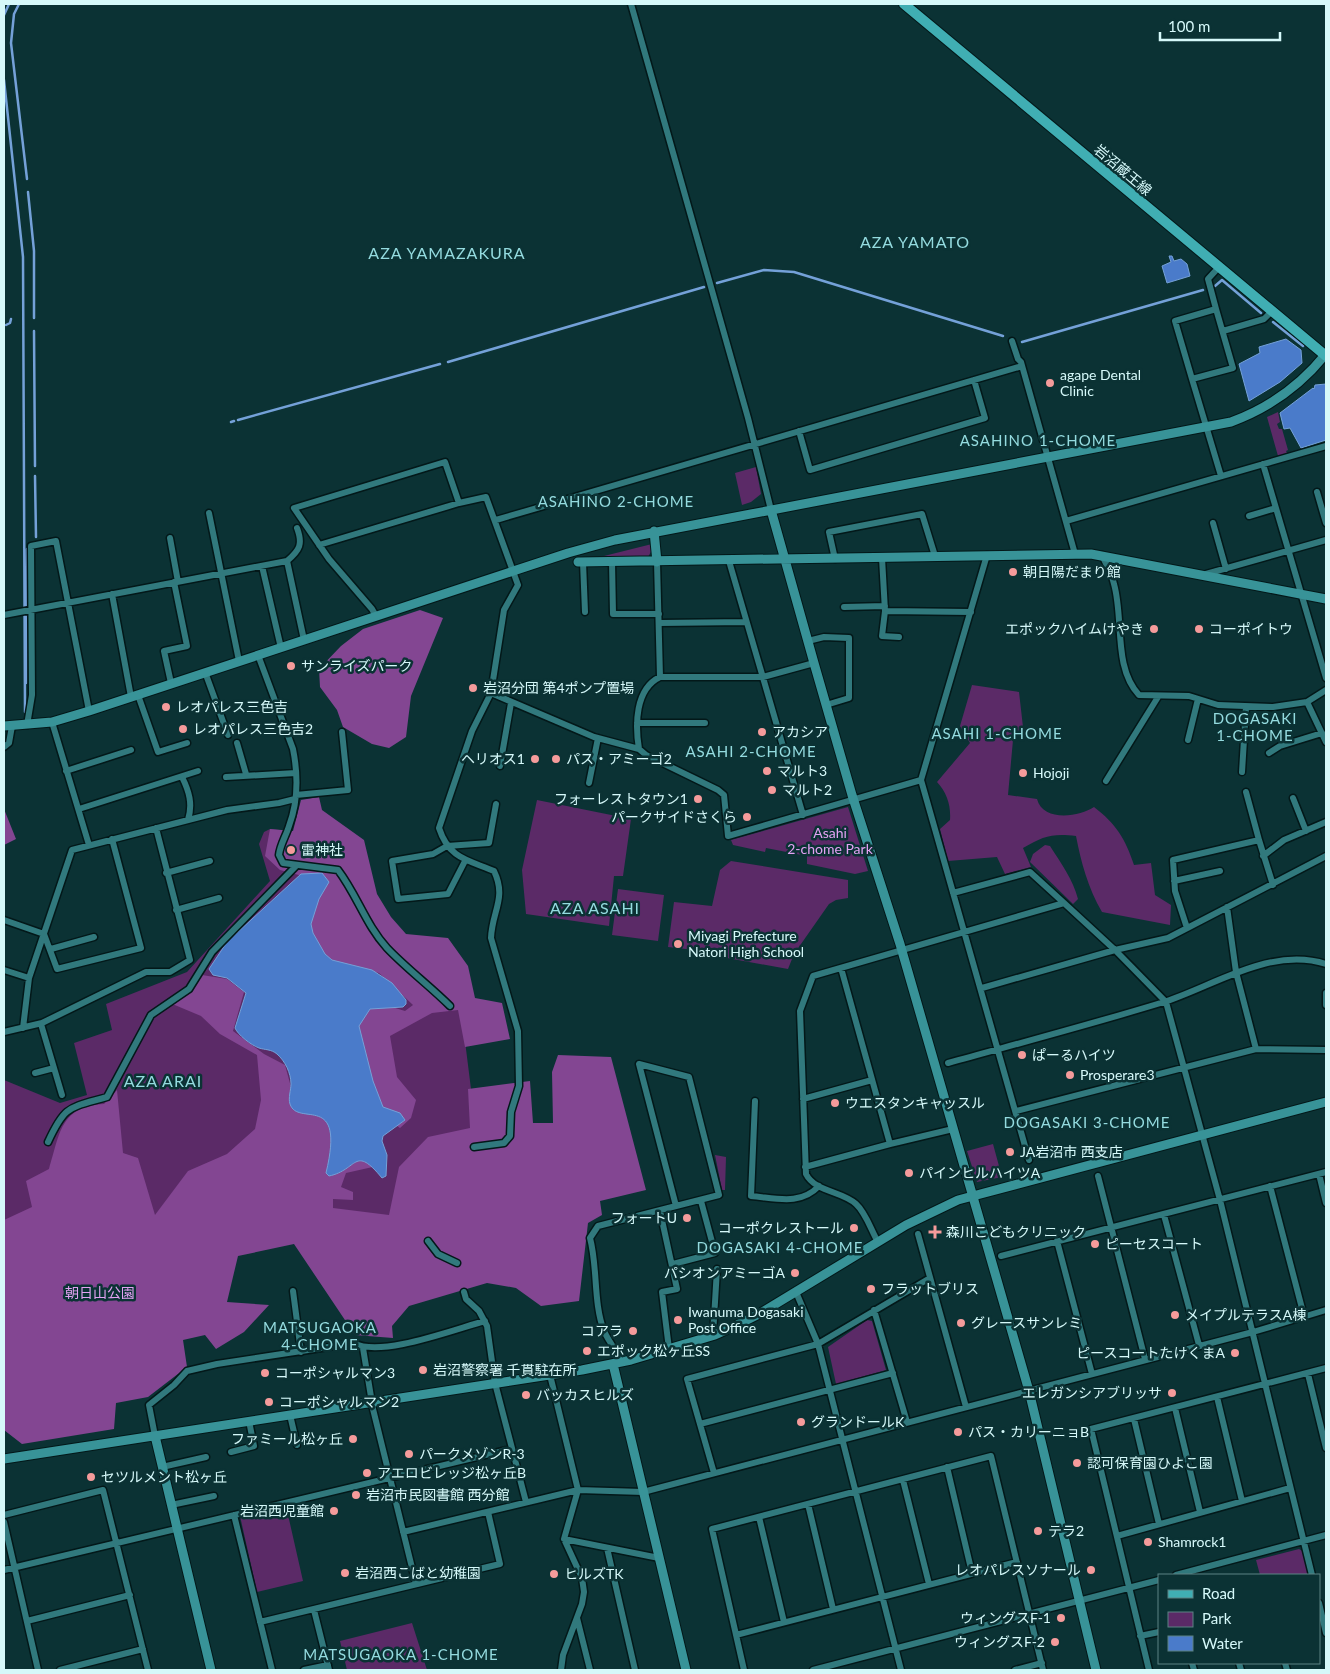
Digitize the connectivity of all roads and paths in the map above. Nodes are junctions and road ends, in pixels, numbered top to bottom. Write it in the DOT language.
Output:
graph roads {
  1 [pos="631,4"];
  2 [pos="904,4"];
  3 [pos="1219,268"];
  4 [pos="1216,309"];
  5 [pos="1272,311"];
  6 [pos="1223,331"];
  7 [pos="1012,341"];
  8 [pos="1326,356"];
  9 [pos="1022,366"];
  10 [pos="1192,379"];
  11 [pos="974,380"];
  12 [pos="1206,428"];
  13 [pos="799,431"];
  14 [pos="754,443"];
  15 [pos="1326,446"];
  16 [pos="1048,458"];
  17 [pos="1263,464"];
  18 [pos="1221,476"];
  19 [pos="1317,492"];
  20 [pos="460,503"];
  21 [pos="1276,508"];
  22 [pos="772,510"];
  23 [pos="209,513"];
  24 [pos="1249,516"];
  25 [pos="496,520"];
  26 [pos="1066,521"];
  27 [pos="1213,523"];
  28 [pos="1326,523"];
  29 [pos="296,528"];
  30 [pos="654,531"];
  31 [pos="170,538"];
  32 [pos="1326,540"];
  33 [pos="320,545"];
  34 [pos="1289,550"];
  35 [pos="1075,554"];
  36 [pos="987,555"];
  37 [pos="1102,555"];
  38 [pos="935,556"];
  39 [pos="882,558"];
  40 [pos="835,559"];
  41 [pos="786,560"];
  42 [pos="288,561"];
  43 [pos="729,561"];
  44 [pos="580,562"];
  45 [pos="612,562"];
  46 [pos="657,562"];
  47 [pos="262,566"];
  48 [pos="1226,569"];
  49 [pos="514,571"];
  50 [pos="221,573"];
  51 [pos="1206,574"];
  52 [pos="176,582"];
  53 [pos="112,594"];
  54 [pos="1301,594"];
  55 [pos="1326,598"];
  56 [pos="68,603"];
  57 [pos="844,608"];
  58 [pos="885,609"];
  59 [pos="27,611"];
  60 [pos="585,612"];
  61 [pos="971,612"];
  62 [pos="659,614"];
  63 [pos="4,615"];
  64 [pos="376,616"];
  65 [pos="746,622"];
  66 [pos="659,623"];
  67 [pos="899,637"];
  68 [pos="304,640"];
  69 [pos="808,641"];
  70 [pos="281,648"];
  71 [pos="258,655"];
  72 [pos="239,661"];
  73 [pos="814,663"];
  74 [pos="205,672"];
  75 [pos="660,677"];
  76 [pos="763,678"];
  77 [pos="1326,678"];
  78 [pos="171,683"];
  79 [pos="1326,690"];
  80 [pos="491,693"];
  81 [pos="134,696"];
  82 [pos="1158,697"];
  83 [pos="1198,699"];
  84 [pos="1307,702"];
  85 [pos="512,703"];
  86 [pos="826,705"];
  87 [pos="1246,707"];
  88 [pos="89,711"];
  89 [pos="52,722"];
  90 [pos="636,723"];
  91 [pos="705,723"];
  92 [pos="27,725"];
  93 [pos="8,726"];
  94 [pos="342,732"];
  95 [pos="228,735"];
  96 [pos="598,738"];
  97 [pos="1325,738"];
  98 [pos="1188,740"];
  99 [pos="187,743"];
  100 [pos="237,743"];
  101 [pos="4,748"];
  102 [pos="640,749"];
  103 [pos="131,750"];
  104 [pos="1269,753"];
  105 [pos="500,766"];
  106 [pos="198,771"];
  107 [pos="66,772"];
  108 [pos="296,772"];
  109 [pos="1242,772"];
  110 [pos="246,774"];
  111 [pos="182,777"];
  112 [pos="226,777"];
  113 [pos="921,780"];
  114 [pos="1106,781"];
  115 [pos="590,782"];
  116 [pos="1246,792"];
  117 [pos="295,797"];
  118 [pos="1294,798"];
  119 [pos="854,800"];
  120 [pos="496,804"];
  121 [pos="79,810"];
  122 [pos="803,815"];
  123 [pos="188,820"];
  124 [pos="1326,822"];
  125 [pos="156,828"];
  126 [pos="1306,831"];
  127 [pos="112,839"];
  128 [pos="1259,840"];
  129 [pos="89,845"];
  130 [pos="447,846"];
  131 [pos="1263,856"];
  132 [pos="1326,856"];
  133 [pos="210,861"];
  134 [pos="466,861"];
  135 [pos="297,865"];
  136 [pos="1220,871"];
  137 [pos="166,872"];
  138 [pos="1174,881"];
  139 [pos="1273,885"];
  140 [pos="953,893"];
  141 [pos="219,898"];
  142 [pos="1064,904"];
  143 [pos="1228,907"];
  144 [pos="176,910"];
  145 [pos="4,920"];
  146 [pos="1187,928"];
  147 [pos="964,932"];
  148 [pos="44,934"];
  149 [pos="94,937"];
  150 [pos="51,948"];
  151 [pos="1115,950"];
  152 [pos="902,951"];
  153 [pos="1326,964"];
  154 [pos="841,968"];
  155 [pos="4,970"];
  156 [pos="1236,972"];
  157 [pos="29,978"];
  158 [pos="982,988"];
  159 [pos="1326,993"];
  160 [pos="1166,1002"];
  161 [pos="1326,1005"];
  162 [pos="450,1006"];
  163 [pos="41,1024"];
  164 [pos="23,1028"];
  165 [pos="4,1032"];
  166 [pos="998,1049"];
  167 [pos="1256,1049"];
  168 [pos="1326,1050"];
  169 [pos="948,1063"];
  170 [pos="54,1068"];
  171 [pos="1184,1068"];
  172 [pos="35,1073"];
  173 [pos="872,1080"];
  174 [pos="62,1095"];
  175 [pos="803,1099"];
  176 [pos="755,1101"];
  177 [pos="1326,1102"];
  178 [pos="1016,1111"];
  179 [pos="953,1128"];
  180 [pos="1202,1134"];
  181 [pos="48,1142"];
  182 [pos="890,1144"];
  183 [pos="474,1147"];
  184 [pos="1029,1160"];
  185 [pos="805,1167"];
  186 [pos="1326,1172"];
  187 [pos="1319,1174"];
  188 [pos="1098,1176"];
  189 [pos="819,1186"];
  190 [pos="1270,1186"];
  191 [pos="973,1196"];
  192 [pos="1220,1200"];
  193 [pos="701,1201"];
  194 [pos="1326,1202"];
  195 [pos="676,1206"];
  196 [pos="660,1211"];
  197 [pos="1164,1215"];
  198 [pos="1112,1228"];
  199 [pos="918,1234"];
  200 [pos="428,1241"];
  201 [pos="1057,1241"];
  202 [pos="878,1242"];
  203 [pos="1001,1256"];
  204 [pos="457,1263"];
  205 [pos="673,1264"];
  206 [pos="717,1269"];
  207 [pos="930,1278"];
  208 [pos="293,1291"];
  209 [pos="464,1292"];
  210 [pos="796,1292"];
  211 [pos="874,1310"];
  212 [pos="1326,1310"];
  213 [pos="1304,1316"];
  214 [pos="485,1321"];
  215 [pos="1253,1332"];
  216 [pos="713,1335"];
  217 [pos="818,1344"];
  218 [pos="1199,1345"];
  219 [pos="363,1348"];
  220 [pos="669,1349"];
  221 [pos="301,1352"];
  222 [pos="1145,1359"];
  223 [pos="623,1362"];
  224 [pos="613,1364"];
  225 [pos="1326,1368"];
  226 [pos="893,1373"];
  227 [pos="1092,1374"];
  228 [pos="1308,1374"];
  229 [pos="550,1375"];
  230 [pos="495,1383"];
  231 [pos="1267,1384"];
  232 [pos="831,1390"];
  233 [pos="1029,1391"];
  234 [pos="1217,1397"];
  235 [pos="371,1403"];
  236 [pos="966,1407"];
  237 [pos="1175,1408"];
  238 [pos="290,1415"];
  239 [pos="1134,1419"];
  240 [pos="249,1421"];
  241 [pos="907,1422"];
  242 [pos="700,1424"];
  243 [pos="155,1436"];
  244 [pos="844,1439"];
  245 [pos="297,1445"];
  246 [pos="1326,1448"];
  247 [pos="511,1449"];
  248 [pos="232,1452"];
  249 [pos="206,1457"];
  250 [pos="4,1459"];
  251 [pos="162,1467"];
  252 [pos="947,1467"];
  253 [pos="714,1473"];
  254 [pos="388,1478"];
  255 [pos="903,1480"];
  256 [pos="1290,1488"];
  257 [pos="578,1490"];
  258 [pos="643,1492"];
  259 [pos="857,1492"];
  260 [pos="214,1496"];
  261 [pos="1242,1501"];
  262 [pos="526,1502"];
  263 [pos="808,1504"];
  264 [pos="170,1505"];
  265 [pos="488,1512"];
  266 [pos="1200,1512"];
  267 [pos="4,1514"];
  268 [pos="234,1515"];
  269 [pos="759,1517"];
  270 [pos="4,1522"];
  271 [pos="1159,1524"];
  272 [pos="176,1528"];
  273 [pos="403,1532"];
  274 [pos="1326,1535"];
  275 [pos="1117,1536"];
  276 [pos="564,1539"];
  277 [pos="1304,1540"];
  278 [pos="118,1542"];
  279 [pos="607,1548"];
  280 [pos="659,1558"];
  281 [pos="1016,1562"];
  282 [pos="14,1567"];
  283 [pos="4,1570"];
  284 [pos="972,1573"];
  285 [pos="1180,1574"];
  286 [pos="1312,1574"];
  287 [pos="1158,1580"];
  288 [pos="416,1584"];
  289 [pos="928,1584"];
  290 [pos="1130,1588"];
  291 [pos="130,1595"];
  292 [pos="882,1597"];
  293 [pos="1080,1600"];
  294 [pos="1320,1607"];
  295 [pos="833,1609"];
  296 [pos="314,1610"];
  297 [pos="1030,1615"];
  298 [pos="577,1618"];
  299 [pos="27,1620"];
  300 [pos="260,1622"];
  301 [pos="784,1622"];
  302 [pos="1158,1632"];
  303 [pos="1326,1633"];
  304 [pos="736,1635"];
  305 [pos="1140,1636"];
  306 [pos="896,1648"];
  307 [pos="143,1649"];
  308 [pos="1042,1667"];
  309 [pos="328,1668"];
  310 [pos="38,1670"];
  311 [pos="60,1670"];
  312 [pos="148,1670"];
  313 [pos="211,1670"];
  314 [pos="272,1670"];
  315 [pos="304,1670"];
  316 [pos="561,1670"];
  317 [pos="590,1670"];
  318 [pos="635,1670"];
  319 [pos="686,1670"];
  320 [pos="744,1670"];
  321 [pos="814,1670"];
  322 [pos="901,1670"];
  323 [pos="1015,1670"];
  324 [pos="1096,1670"];
  325 [pos="1149,1670"];
  1 -- 14 [label="street"];
  2 -- 3 [label="main road, 岩沼蔵王線"];
  3 -- 4 [label="street"];
  3 -- 5 [label="main road, 岩沼蔵王線"];
  4 -- 6 [label="street"];
  4 -- 10 [label="street"];
  5 -- 6 [label="street"];
  5 -- 8 [label="main road, 岩沼蔵王線"];
  6 -- 10 [label="street"];
  7 -- 9 [label="street"];
  8 -- 12 [label="street"];
  9 -- 11 [label="street"];
  9 -- 16 [label="street"];
  10 -- 12 [label="street"];
  11 -- 13 [label="street"];
  11 -- 13 [label="street"];
  12 -- 16 [label="street"];
  12 -- 18 [label="street"];
  13 -- 14 [label="street"];
  14 -- 22 [label="street"];
  14 -- 25 [label="street"];
  15 -- 17 [label="street"];
  16 -- 22 [label="street"];
  16 -- 26 [label="street"];
  17 -- 18 [label="street"];
  17 -- 21 [label="street"];
  18 -- 26 [label="street"];
  19 -- 28 [label="street"];
  20 -- 25 [label="street"];
  20 -- 33 [label="street"];
  20 -- 33 [label="street"];
  21 -- 24 [label="street"];
  21 -- 34 [label="street"];
  22 -- 30 [label="street"];
  22 -- 41 [label="street"];
  23 -- 50 [label="street"];
  25 -- 49 [label="street"];
  26 -- 35 [label="street"];
  27 -- 48 [label="street"];
  29 -- 42 [label="street"];
  30 -- 46 [label="street"];
  30 -- 49 [label="street"];
  31 -- 52 [label="street"];
  32 -- 34 [label="street"];
  33 -- 64 [label="street"];
  34 -- 48 [label="street"];
  34 -- 54 [label="street"];
  35 -- 36 [label="street"];
  35 -- 37 [label="street"];
  36 -- 38 [label="street"];
  36 -- 61 [label="street"];
  37 -- 51 [label="street"];
  37 -- 82 [label="street"];
  38 -- 39 [label="street"];
  38 -- 40 [label="street"];
  39 -- 40 [label="street"];
  39 -- 58 [label="street"];
  40 -- 41 [label="street"];
  41 -- 43 [label="street"];
  41 -- 69 [label="street"];
  42 -- 47 [label="street"];
  42 -- 68 [label="street"];
  43 -- 46 [label="street"];
  43 -- 65 [label="street"];
  44 -- 45 [label="street"];
  44 -- 60 [label="street"];
  45 -- 46 [label="street"];
  45 -- 62 [label="street"];
  46 -- 62 [label="street"];
  47 -- 50 [label="street"];
  47 -- 70 [label="street"];
  48 -- 51 [label="street"];
  49 -- 64 [label="street"];
  49 -- 80 [label="street"];
  50 -- 52 [label="street"];
  50 -- 72 [label="street"];
  51 -- 54 [label="street"];
  52 -- 53 [label="street"];
  52 -- 78 [label="street"];
  53 -- 56 [label="street"];
  53 -- 81 [label="street"];
  54 -- 55 [label="street"];
  54 -- 77 [label="street"];
  56 -- 59 [label="street"];
  56 -- 59 [label="street"];
  56 -- 88 [label="street"];
  57 -- 58 [label="street"];
  58 -- 61 [label="street"];
  58 -- 67 [label="street"];
  59 -- 63 [label="street"];
  59 -- 92 [label="street"];
  61 -- 113 [label="street"];
  62 -- 66 [label="street"];
  64 -- 68 [label="street"];
  65 -- 66 [label="street"];
  65 -- 76 [label="street"];
  66 -- 75 [label="street"];
  68 -- 70 [label="street"];
  69 -- 73 [label="street"];
  69 -- 86 [label="street"];
  70 -- 71 [label="street"];
  71 -- 72 [label="street"];
  71 -- 108 [label="street"];
  72 -- 74 [label="street"];
  73 -- 76 [label="street"];
  73 -- 86 [label="street"];
  74 -- 78 [label="street"];
  74 -- 95 [label="street"];
  75 -- 76 [label="street"];
  75 -- 90 [label="street"];
  76 -- 122 [label="street"];
  78 -- 81 [label="street"];
  79 -- 84 [label="street"];
  80 -- 85 [label="street"];
  80 -- 130 [label="street"];
  81 -- 88 [label="street"];
  81 -- 99 [label="street"];
  82 -- 83 [label="street"];
  82 -- 114 [label="street"];
  83 -- 87 [label="street"];
  83 -- 98 [label="street"];
  84 -- 87 [label="street"];
  84 -- 97 [label="street"];
  85 -- 96 [label="street"];
  85 -- 105 [label="street"];
  86 -- 119 [label="street"];
  87 -- 109 [label="street"];
  88 -- 89 [label="street"];
  89 -- 92 [label="street"];
  89 -- 107 [label="street"];
  90 -- 91 [label="street"];
  90 -- 102 [label="street"];
  92 -- 93 [label="street"];
  93 -- 101 [label="street"];
  94 -- 117 [label="street"];
  96 -- 102 [label="street"];
  96 -- 115 [label="street"];
  97 -- 104 [label="street"];
  100 -- 110 [label="street"];
  102 -- 122 [label="street"];
  103 -- 107 [label="street"];
  106 -- 111 [label="street"];
  107 -- 121 [label="street"];
  108 -- 110 [label="street"];
  108 -- 117 [label="street"];
  110 -- 112 [label="street"];
  111 -- 121 [label="street"];
  111 -- 123 [label="street"];
  113 -- 119 [label="street"];
  113 -- 140 [label="street"];
  116 -- 128 [label="street"];
  117 -- 123 [label="street"];
  117 -- 135 [label="street"];
  118 -- 126 [label="street"];
  119 -- 122 [label="street"];
  119 -- 152 [label="street"];
  120 -- 130 [label="street"];
  121 -- 129 [label="street"];
  123 -- 125 [label="street"];
  124 -- 126 [label="street"];
  125 -- 127 [label="street"];
  125 -- 137 [label="street"];
  126 -- 131 [label="street"];
  127 -- 129 [label="street"];
  127 -- 150 [label="street"];
  128 -- 131 [label="street"];
  128 -- 138 [label="street"];
  129 -- 148 [label="street"];
  130 -- 134 [label="street"];
  130 -- 134 [label="street"];
  131 -- 139 [label="street"];
  132 -- 139 [label="street"];
  133 -- 137 [label="street"];
  134 -- 183 [label="street"];
  135 -- 162 [label="street"];
  135 -- 181 [label="street"];
  136 -- 138 [label="street"];
  137 -- 144 [label="street"];
  138 -- 146 [label="street"];
  139 -- 143 [label="street"];
  140 -- 142 [label="street"];
  140 -- 147 [label="street"];
  141 -- 144 [label="street"];
  142 -- 147 [label="street"];
  142 -- 151 [label="street"];
  143 -- 146 [label="street"];
  143 -- 156 [label="street"];
  144 -- 163 [label="street"];
  145 -- 148 [label="street"];
  146 -- 151 [label="street"];
  147 -- 152 [label="street"];
  147 -- 158 [label="street"];
  148 -- 150 [label="street"];
  148 -- 157 [label="street"];
  149 -- 150 [label="street"];
  151 -- 158 [label="street"];
  151 -- 160 [label="street"];
  152 -- 154 [label="street"];
  152 -- 179 [label="street"];
  153 -- 156 [label="street"];
  154 -- 173 [label="street"];
  154 -- 175 [label="street"];
  155 -- 157 [label="street"];
  156 -- 160 [label="street"];
  156 -- 167 [label="street"];
  157 -- 164 [label="street"];
  158 -- 166 [label="street"];
  159 -- 161 [label="street"];
  160 -- 166 [label="street"];
  160 -- 171 [label="street"];
  163 -- 164 [label="street"];
  163 -- 170 [label="street"];
  164 -- 165 [label="street"];
  166 -- 169 [label="street"];
  166 -- 178 [label="street"];
  167 -- 168 [label="street"];
  167 -- 171 [label="street"];
  170 -- 172 [label="street"];
  170 -- 174 [label="street"];
  171 -- 178 [label="street"];
  171 -- 180 [label="street"];
  173 -- 175 [label="street"];
  173 -- 182 [label="street"];
  175 -- 185 [label="street"];
  176 -- 189 [label="street"];
  177 -- 180 [label="street"];
  178 -- 184 [label="street"];
  179 -- 182 [label="street"];
  179 -- 191 [label="street"];
  180 -- 191 [label="street"];
  180 -- 192 [label="street"];
  182 -- 185 [label="street"];
  185 -- 189 [label="street"];
  186 -- 187 [label="street"];
  187 -- 190 [label="street"];
  187 -- 194 [label="street"];
  188 -- 198 [label="street"];
  189 -- 202 [label="street"];
  190 -- 192 [label="street"];
  190 -- 213 [label="street"];
  191 -- 202 [label="street"];
  191 -- 233 [label="street"];
  192 -- 197 [label="street"];
  192 -- 215 [label="street"];
  193 -- 195 [label="street"];
  193 -- 195 [label="street"];
  193 -- 205 [label="street"];
  195 -- 196 [label="street"];
  196 -- 205 [label="street"];
  196 -- 223 [label="street"];
  197 -- 198 [label="street"];
  197 -- 218 [label="street"];
  198 -- 201 [label="street"];
  198 -- 222 [label="street"];
  199 -- 207 [label="street"];
  200 -- 204 [label="street"];
  201 -- 203 [label="street"];
  201 -- 227 [label="street"];
  202 -- 210 [label="street"];
  205 -- 220 [label="street"];
  206 -- 216 [label="street"];
  207 -- 211 [label="street"];
  207 -- 236 [label="street"];
  208 -- 221 [label="street"];
  209 -- 214 [label="street"];
  210 -- 216 [label="street"];
  210 -- 217 [label="street"];
  211 -- 217 [label="street"];
  211 -- 226 [label="street"];
  212 -- 213 [label="street"];
  213 -- 215 [label="street"];
  214 -- 219 [label="street"];
  214 -- 230 [label="street"];
  215 -- 218 [label="street"];
  215 -- 231 [label="street"];
  216 -- 220 [label="street"];
  217 -- 232 [label="street"];
  217 -- 242 [label="street"];
  218 -- 222 [label="street"];
  219 -- 221 [label="street"];
  219 -- 235 [label="street"];
  220 -- 223 [label="street"];
  221 -- 243 [label="street"];
  222 -- 227 [label="street"];
  223 -- 224 [label="street"];
  224 -- 229 [label="street"];
  224 -- 258 [label="street"];
  225 -- 228 [label="street"];
  226 -- 232 [label="street"];
  226 -- 241 [label="street"];
  227 -- 233 [label="street"];
  228 -- 231 [label="street"];
  228 -- 246 [label="street"];
  229 -- 230 [label="street"];
  229 -- 257 [label="street"];
  230 -- 235 [label="street"];
  230 -- 247 [label="street"];
  231 -- 234 [label="street"];
  231 -- 256 [label="street"];
  232 -- 242 [label="street"];
  232 -- 244 [label="street"];
  233 -- 236 [label="street"];
  233 -- 293 [label="street"];
  234 -- 237 [label="street"];
  234 -- 261 [label="street"];
  235 -- 238 [label="street"];
  235 -- 254 [label="street"];
  236 -- 241 [label="street"];
  237 -- 239 [label="street"];
  237 -- 266 [label="street"];
  238 -- 240 [label="street"];
  238 -- 245 [label="street"];
  239 -- 271 [label="street"];
  239 -- 275 [label="street"];
  240 -- 243 [label="street"];
  240 -- 248 [label="street"];
  241 -- 244 [label="street"];
  242 -- 253 [label="street"];
  243 -- 250 [label="street"];
  243 -- 251 [label="street"];
  244 -- 253 [label="street"];
  244 -- 259 [label="street"];
  247 -- 254 [label="street"];
  247 -- 262 [label="street"];
  249 -- 251 [label="street"];
  251 -- 264 [label="street"];
  252 -- 255 [label="street"];
  252 -- 281 [label="street"];
  252 -- 284 [label="street"];
  253 -- 258 [label="street"];
  254 -- 268 [label="street"];
  254 -- 273 [label="street"];
  255 -- 259 [label="street"];
  255 -- 289 [label="street"];
  256 -- 261 [label="street"];
  256 -- 277 [label="street"];
  257 -- 258 [label="street"];
  257 -- 262 [label="street"];
  257 -- 276 [label="street"];
  258 -- 280 [label="street"];
  259 -- 263 [label="street"];
  259 -- 292 [label="street"];
  260 -- 264 [label="street"];
  261 -- 266 [label="street"];
  262 -- 265 [label="street"];
  263 -- 269 [label="street"];
  263 -- 295 [label="street"];
  264 -- 272 [label="street"];
  265 -- 273 [label="street"];
  265 -- 288 [label="street"];
  266 -- 271 [label="street"];
  267 -- 278 [label="street"];
  268 -- 272 [label="street"];
  268 -- 300 [label="street"];
  269 -- 301 [label="street"];
  269 -- 304 [label="street"];
  270 -- 282 [label="street"];
  271 -- 275 [label="street"];
  272 -- 278 [label="street"];
  272 -- 313 [label="street"];
  273 -- 288 [label="street"];
  274 -- 277 [label="street"];
  275 -- 290 [label="street"];
  276 -- 279 [label="street"];
  276 -- 298 [label="street"];
  277 -- 285 [label="street"];
  277 -- 286 [label="street"];
  278 -- 282 [label="street"];
  278 -- 291 [label="street"];
  279 -- 280 [label="street"];
  279 -- 318 [label="street"];
  280 -- 319 [label="street"];
  281 -- 284 [label="street"];
  281 -- 297 [label="street"];
  282 -- 283 [label="street"];
  282 -- 299 [label="street"];
  284 -- 289 [label="street"];
  287 -- 290 [label="street"];
  288 -- 296 [label="street"];
  289 -- 292 [label="street"];
  290 -- 293 [label="street"];
  290 -- 305 [label="street"];
  291 -- 299 [label="street"];
  291 -- 307 [label="street"];
  292 -- 295 [label="street"];
  292 -- 306 [label="street"];
  293 -- 297 [label="street"];
  293 -- 324 [label="street"];
  294 -- 303 [label="street"];
  295 -- 301 [label="street"];
  296 -- 300 [label="street"];
  296 -- 309 [label="street"];
  297 -- 306 [label="street"];
  297 -- 308 [label="street"];
  298 -- 316 [label="street"];
  298 -- 317 [label="street"];
  299 -- 310 [label="street"];
  300 -- 314 [label="street"];
  301 -- 304 [label="street"];
  302 -- 305 [label="street"];
  304 -- 320 [label="street"];
  305 -- 325 [label="street"];
  306 -- 321 [label="street"];
  306 -- 322 [label="street"];
  307 -- 311 [label="street"];
  307 -- 312 [label="street"];
  308 -- 323 [label="street"];
  309 -- 315 [label="street"];
}
